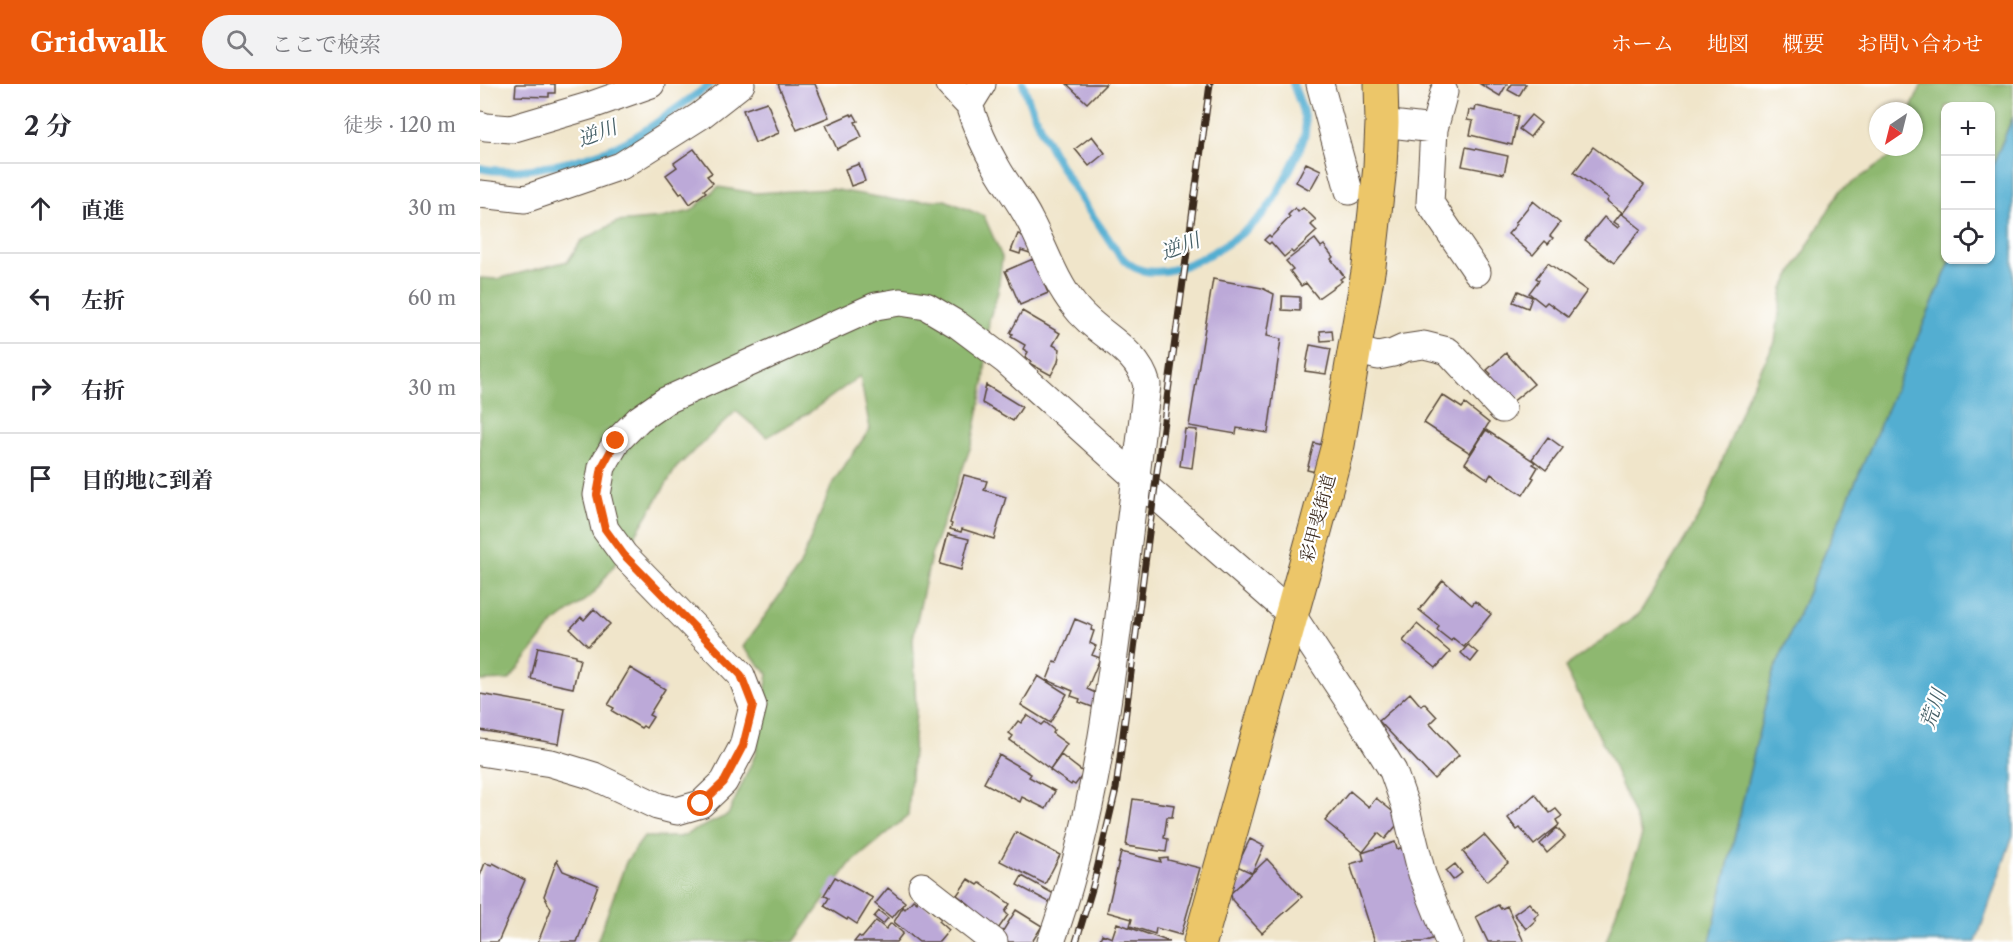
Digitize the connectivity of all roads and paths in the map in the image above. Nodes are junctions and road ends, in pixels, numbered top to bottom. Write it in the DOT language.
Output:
graph roads {
  1 [pos="651,84"];
  2 [pos="741,84"];
  3 [pos="949,84"];
  4 [pos="1320,84"];
  5 [pos="1381,84"];
  6 [pos="1444,92"];
  7 [pos="588,95"];
  8 [pos="976,95"];
  9 [pos="1382,123"];
  10 [pos="480,125"];
  11 [pos="1434,129"];
  12 [pos="1349,191"];
  13 [pos="480,194"];
  14 [pos="1478,272"];
  15 [pos="1354,350"];
  16 [pos="1502,409"];
  17 [pos="1137,479"];
  18 [pos="1292,615"];
  19 [pos="480,752"];
  20 [pos="922,886"];
  21 [pos="994,942"];
  22 [pos="1051,942"];
  23 [pos="1200,942"];
  24 [pos="1449,942"];
  1 -- 7 [label="street"];
  2 -- 13 [label="street"];
  3 -- 8 [label="street"];
  4 -- 12 [label="street"];
  5 -- 9 [label="highway, 彩甲斐街道"];
  6 -- 11 [label="street"];
  7 -- 10 [label="street"];
  8 -- 17 [label="street"];
  9 -- 11 [label="street"];
  9 -- 15 [label="highway, 彩甲斐街道"];
  11 -- 14 [label="street"];
  15 -- 16 [label="street"];
  15 -- 18 [label="highway, 彩甲斐街道"];
  17 -- 18 [label="street"];
  17 -- 19 [label="street"];
  17 -- 22 [label="street"];
  18 -- 23 [label="highway, 彩甲斐街道"];
  18 -- 24 [label="street"];
  20 -- 21 [label="street"];
}
